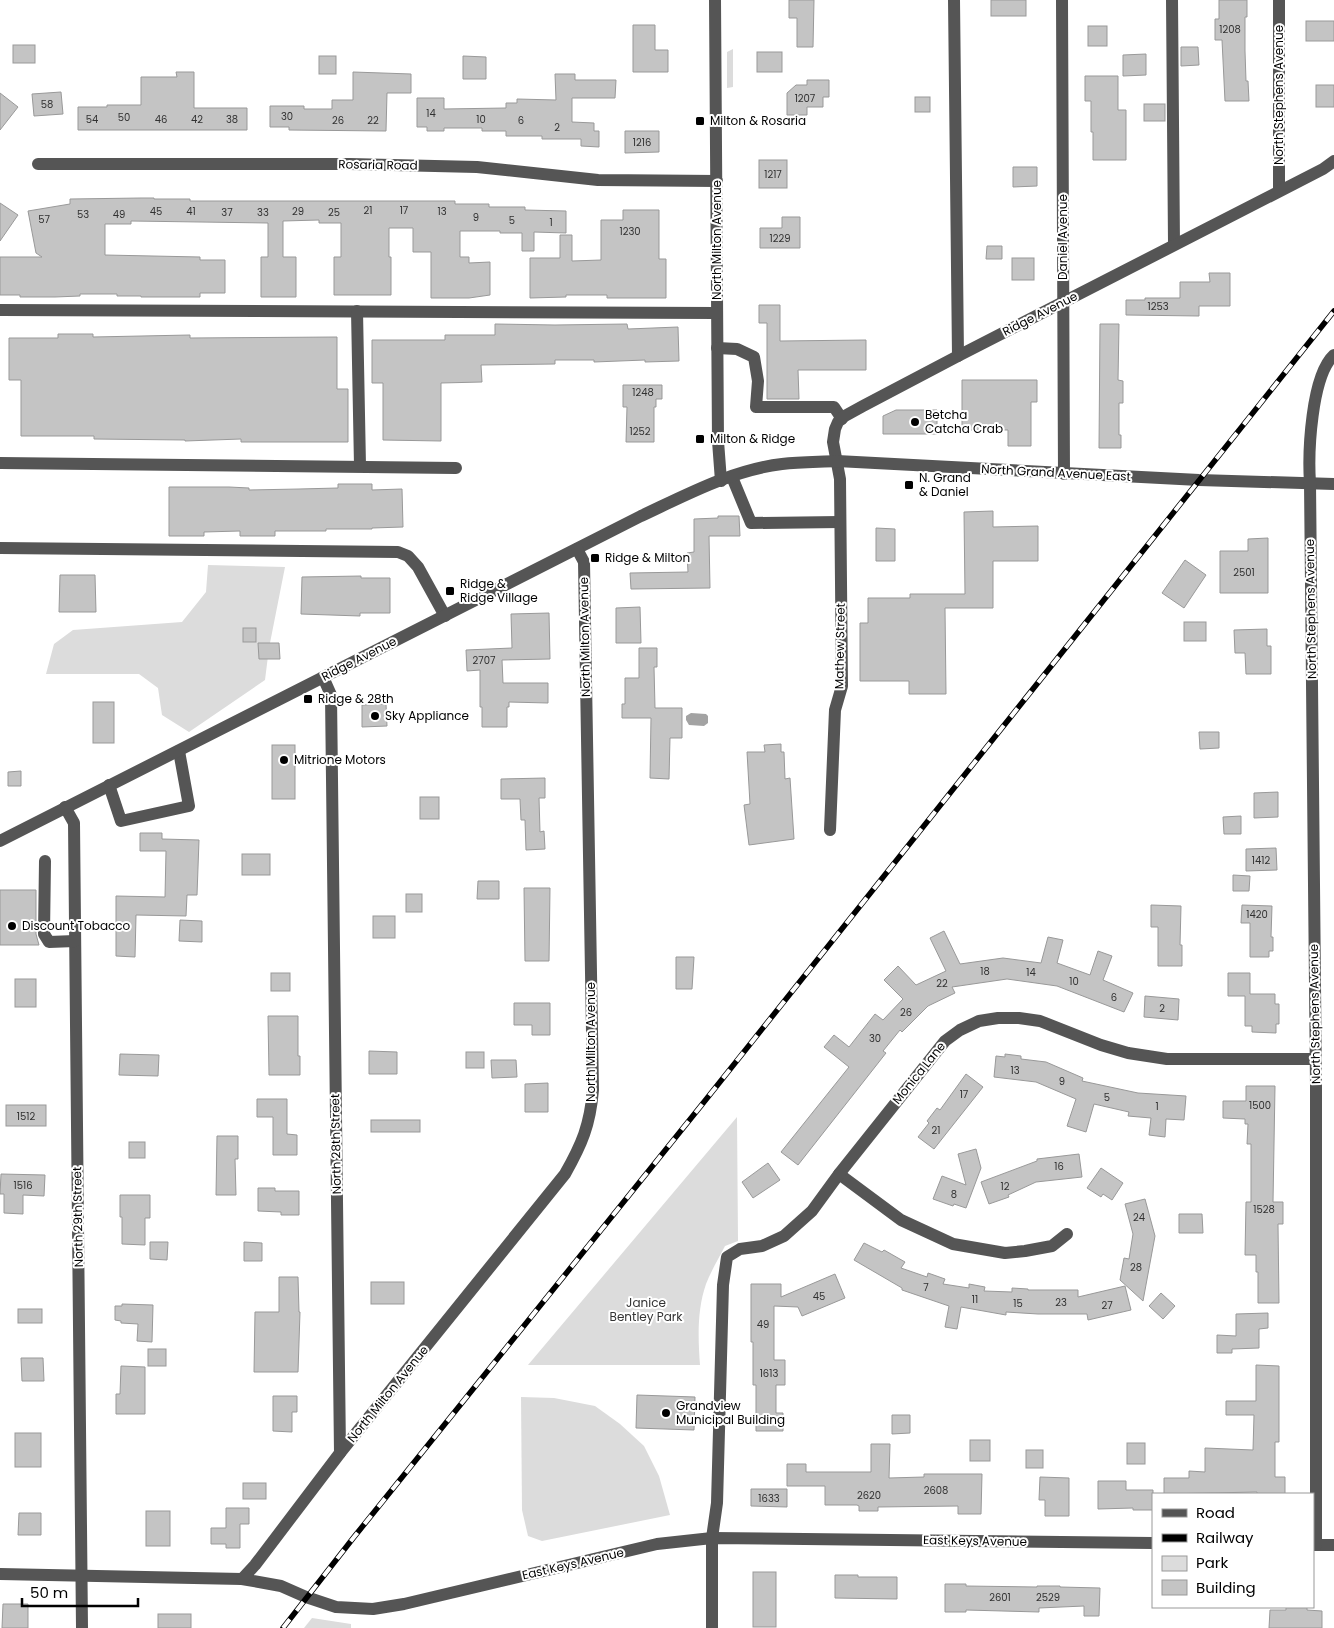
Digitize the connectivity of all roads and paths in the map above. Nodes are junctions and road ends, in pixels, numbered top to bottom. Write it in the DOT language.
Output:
graph roads {
  1 [pos="715,0"];
  2 [pos="954,0"];
  3 [pos="1062,0"];
  4 [pos="1172,0"];
  5 [pos="1278,0"];
  6 [pos="1334,161"];
  7 [pos="38,164"];
  8 [pos="717,181"];
  9 [pos="1279,190"];
  10 [pos="1174,244"];
  11 [pos="1063,302"];
  12 [pos="0,310"];
  13 [pos="357,311"];
  14 [pos="717,313"];
  15 [pos="717,348"];
  16 [pos="1334,355"];
  17 [pos="958,356"];
  18 [pos="842,419"];
  19 [pos="837,461"];
  20 [pos="0,463"];
  21 [pos="360,466"];
  22 [pos="456,468"];
  23 [pos="1064,474"];
  24 [pos="727,479"];
  25 [pos="1310,483"];
  26 [pos="1334,484"];
  27 [pos="840,522"];
  28 [pos="0,548"];
  29 [pos="577,548"];
  30 [pos="445,616"];
  31 [pos="323,677"];
  32 [pos="179,750"];
  33 [pos="109,785"];
  34 [pos="66,807"];
  35 [pos="830,830"];
  36 [pos="0,841"];
  37 [pos="45,860"];
  38 [pos="75,941"];
  39 [pos="1315,1059"];
  40 [pos="839,1174"];
  41 [pos="1067,1234"];
  42 [pos="340,1453"];
  43 [pos="712,1538"];
  44 [pos="1152,1543"];
  45 [pos="1314,1545"];
  46 [pos="1334,1545"];
  47 [pos="0,1574"];
  48 [pos="82,1575"];
  49 [pos="242,1579"];
  50 [pos="82,1628"];
  51 [pos="712,1628"];
  1 -- 8 [label="street, North Milton Avenue"];
  2 -- 17 [label="street"];
  3 -- 11 [label="street, Daniel Avenue"];
  4 -- 10 [label="street"];
  5 -- 9 [label="street, North Stephens Avenue"];
  6 -- 9 [label="street, Ridge Avenue"];
  7 -- 8 [label="street, Rosaria Road"];
  8 -- 14 [label="street, North Milton Avenue"];
  9 -- 10 [label="street, Ridge Avenue"];
  10 -- 11 [label="street, Ridge Avenue"];
  11 -- 17 [label="street, Ridge Avenue"];
  11 -- 23 [label="street, Daniel Avenue"];
  12 -- 13 [label="street"];
  13 -- 14 [label="street"];
  13 -- 21 [label="street"];
  14 -- 15 [label="street, North Milton Avenue"];
  15 -- 18 [label="street"];
  15 -- 24 [label="street, North Milton Avenue"];
  16 -- 25 [label="street, North Stephens Avenue"];
  17 -- 18 [label="street, Ridge Avenue"];
  18 -- 19 [label="street"];
  19 -- 23 [label="street, North Grand Avenue East"];
  19 -- 24 [label="street, North Grand Avenue East"];
  19 -- 27 [label="street, Mathew Street"];
  20 -- 21 [label="street"];
  21 -- 22 [label="street"];
  23 -- 25 [label="street, North Grand Avenue East"];
  24 -- 27 [label="street, North Milton Avenue"];
  24 -- 29 [label="street, Ridge Avenue"];
  25 -- 26 [label="street, North Grand Avenue East"];
  25 -- 39 [label="street, North Stephens Avenue"];
  27 -- 35 [label="street, Mathew Street"];
  28 -- 30 [label="street"];
  29 -- 30 [label="street, Ridge Avenue"];
  29 -- 42 [label="street, North Milton Avenue"];
  30 -- 31 [label="street, Ridge Avenue"];
  31 -- 32 [label="street, Ridge Avenue"];
  31 -- 42 [label="street, North 28th Street"];
  32 -- 33 [label="street, Ridge Avenue"];
  32 -- 33 [label="street"];
  33 -- 34 [label="street, Ridge Avenue"];
  34 -- 36 [label="street, Ridge Avenue"];
  34 -- 38 [label="street, North 29th Street"];
  37 -- 38 [label="street"];
  38 -- 48 [label="street, North 29th Street"];
  39 -- 40 [label="street, Monica Lane"];
  39 -- 45 [label="street, North Stephens Avenue"];
  40 -- 41 [label="street"];
  40 -- 43 [label="street, Monica Lane"];
  42 -- 49 [label="street"];
  43 -- 44 [label="street, East Keys Avenue"];
  43 -- 49 [label="street, East Keys Avenue"];
  43 -- 51 [label="street"];
  45 -- 46 [label="street"];
  47 -- 48 [label="street, East Keys Avenue"];
  48 -- 49 [label="street, East Keys Avenue"];
  48 -- 50 [label="street, North 29th Street"];
}
